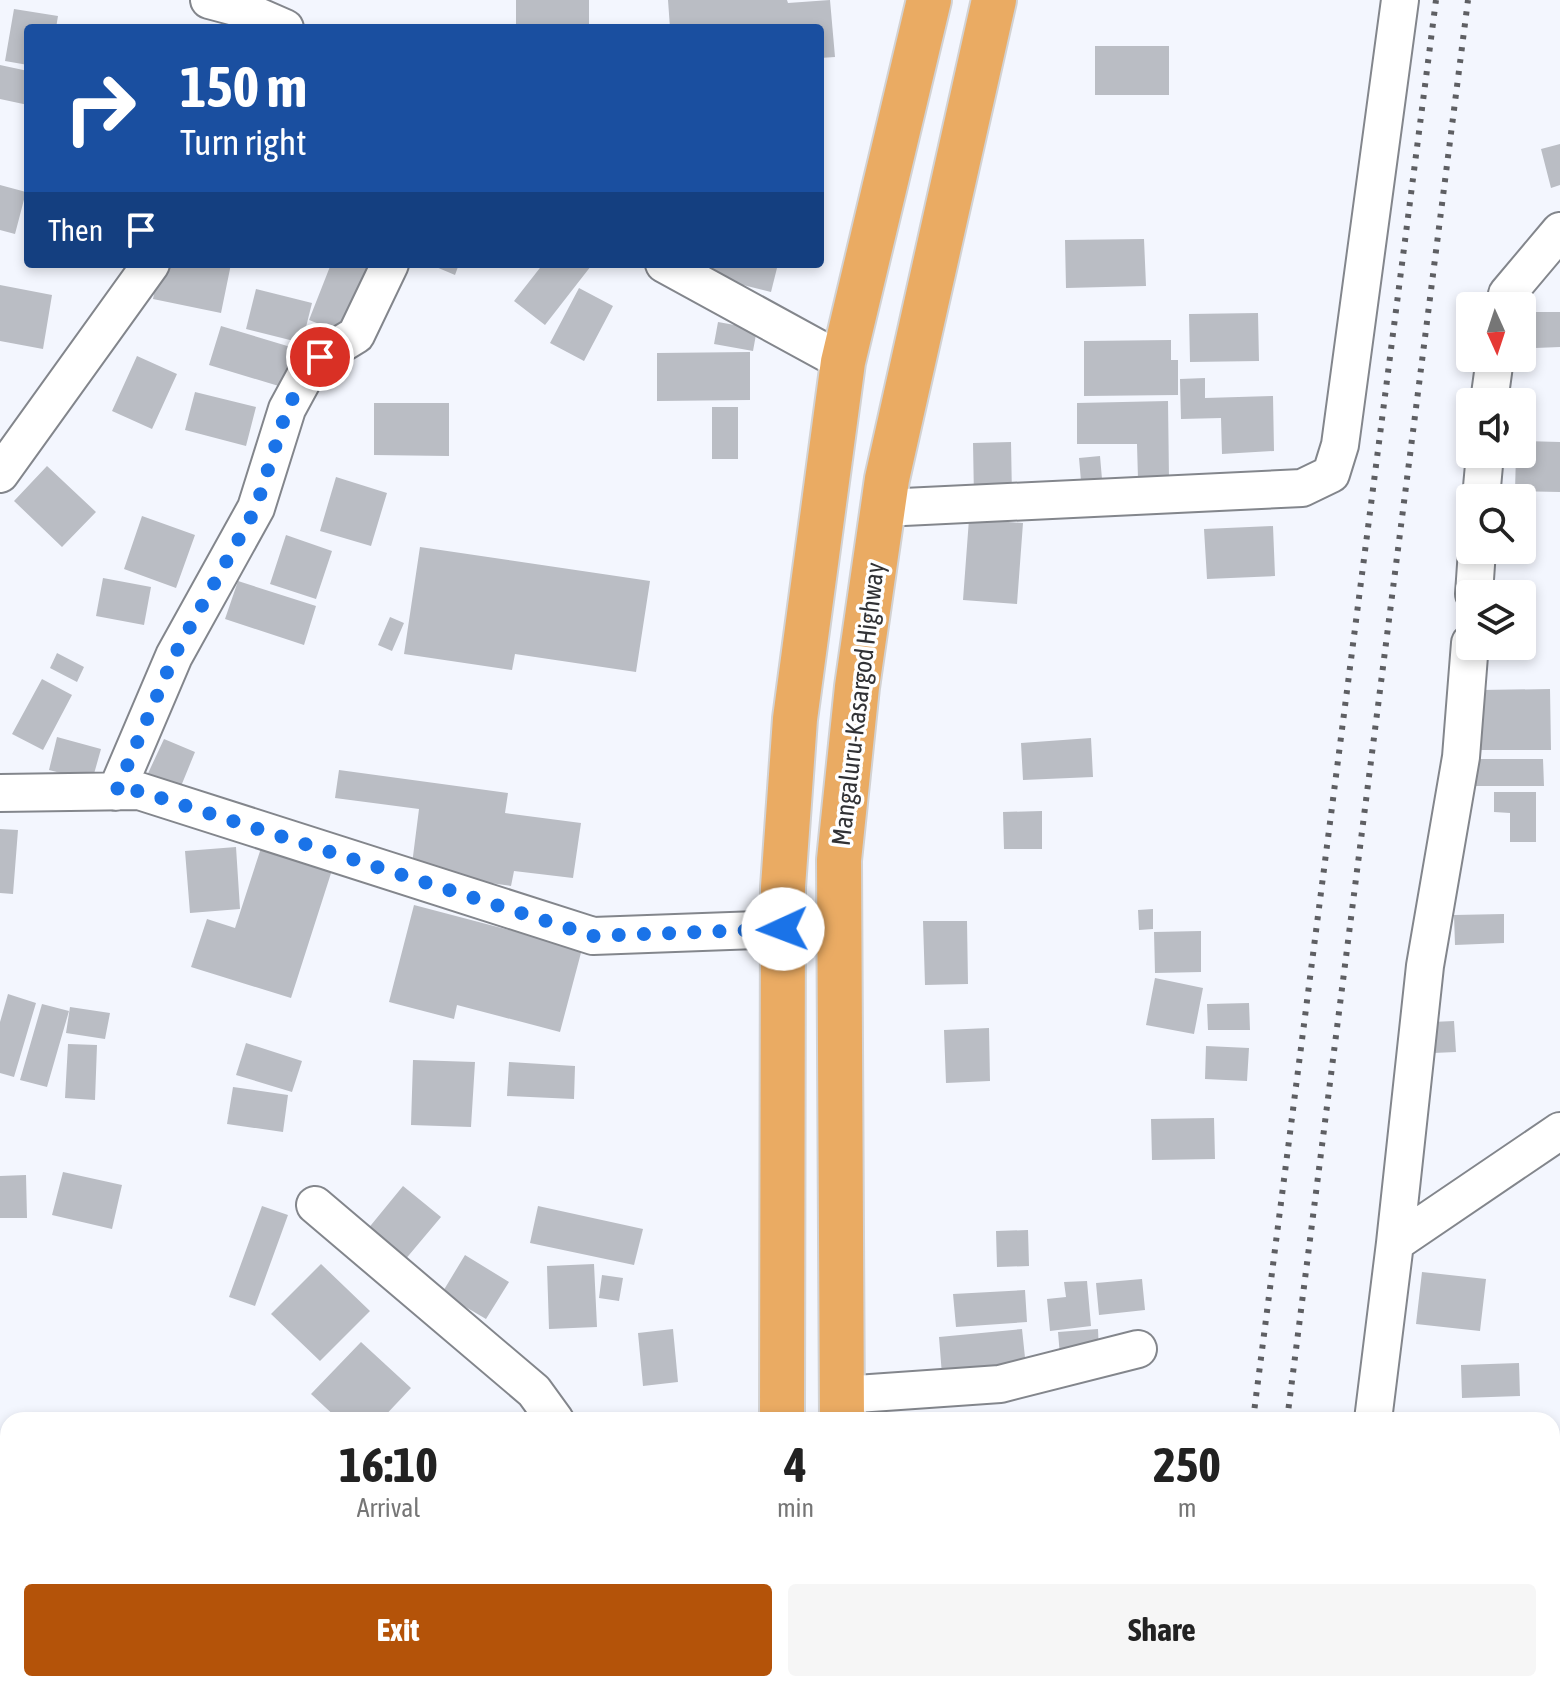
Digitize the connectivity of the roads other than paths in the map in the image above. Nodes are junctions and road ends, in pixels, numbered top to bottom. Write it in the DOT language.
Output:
graph roads {
  1 [pos="929,0"];
  2 [pos="994,0"];
  3 [pos="1400,0"];
  4 [pos="227,12"];
  5 [pos="270,24"];
  6 [pos="1560,231"];
  7 [pos="148,268"];
  8 [pos="388,268"];
  9 [pos="671,268"];
  10 [pos="1509,292"];
  11 [pos="843,362"];
  12 [pos="0,474"];
  13 [pos="883,508"];
  14 [pos="1469,660"];
  15 [pos="116,792"];
  16 [pos="0,793"];
  17 [pos="783,929"];
  18 [pos="1560,1131"];
  19 [pos="315,1205"];
  20 [pos="1395,1243"];
  21 [pos="1138,1349"];
  22 [pos="842,1408"];
  23 [pos="549,1412"];
  24 [pos="782,1412"];
  25 [pos="1374,1412"];
  1 -- 11 [label="highway"];
  2 -- 13 [label="highway, Mangaluru-Kasargod Highway"];
  3 -- 13 [label="street"];
  4 -- 5 [label="street"];
  6 -- 10 [label="street"];
  7 -- 12 [label="street"];
  8 -- 15 [label="street"];
  9 -- 11 [label="street"];
  11 -- 17 [label="highway"];
  13 -- 22 [label="highway, Mangaluru-Kasargod Highway"];
  14 -- 20 [label="street"];
  15 -- 16 [label="street"];
  15 -- 17 [label="street"];
  17 -- 24 [label="highway"];
  18 -- 20 [label="street"];
  19 -- 23 [label="street"];
  20 -- 25 [label="street"];
  21 -- 22 [label="street"];
}
